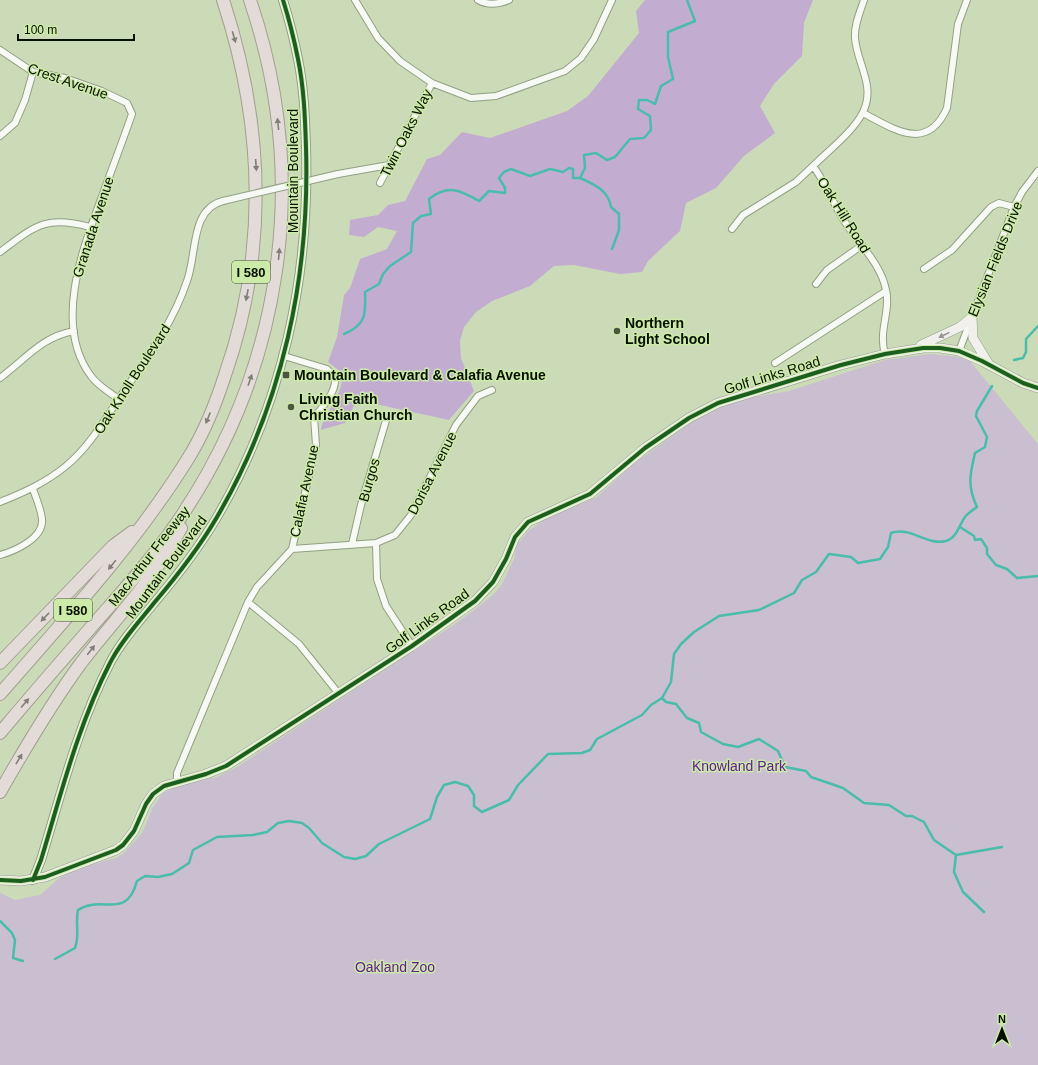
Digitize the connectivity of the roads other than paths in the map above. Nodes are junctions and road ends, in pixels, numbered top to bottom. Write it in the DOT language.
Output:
graph roads {
  1 [pos="223,0"];
  2 [pos="250,0"];
  3 [pos="283,0"];
  4 [pos="355,0"];
  5 [pos="478,0"];
  6 [pos="509,0"];
  7 [pos="612,0"];
  8 [pos="864,0"];
  9 [pos="967,0"];
  10 [pos="0,50"];
  11 [pos="33,72"];
  12 [pos="432,83"];
  13 [pos="863,113"];
  14 [pos="132,114"];
  15 [pos="0,136"];
  16 [pos="389,165"];
  17 [pos="813,166"];
  18 [pos="1038,171"];
  19 [pos="380,183"];
  20 [pos="1014,207"];
  21 [pos="90,227"];
  22 [pos="732,229"];
  23 [pos="861,246"];
  24 [pos="0,252"];
  25 [pos="924,269"];
  26 [pos="816,284"];
  27 [pos="886,291"];
  28 [pos="972,317"];
  29 [pos="74,331"];
  30 [pos="914,348"];
  31 [pos="959,351"];
  32 [pos="885,354"];
  33 [pos="284,356"];
  34 [pos="775,363"];
  35 [pos="989,364"];
  36 [pos="0,378"];
  37 [pos="1038,388"];
  38 [pos="492,390"];
  39 [pos="119,398"];
  40 [pos="387,416"];
  41 [pos="212,467"];
  42 [pos="33,489"];
  43 [pos="0,502"];
  44 [pos="144,523"];
  45 [pos="376,542"];
  46 [pos="352,544"];
  47 [pos="292,549"];
  48 [pos="0,556"];
  49 [pos="248,602"];
  50 [pos="412,646"];
  51 [pos="0,663"];
  52 [pos="0,694"];
  53 [pos="339,694"];
  54 [pos="0,733"];
  55 [pos="177,782"];
  56 [pos="0,792"];
  57 [pos="0,880"];
  58 [pos="33,880"];
  1 -- 44 [label="highway, MacArthur Freeway / I 580, one-way"];
  41 -- 2 [label="highway, MacArthur Freeway / I 580, one-way"];
  3 -- 33 [label="street, Mountain Boulevard"];
  4 -- 12 [label="street"];
  5 -- 6 [label="street"];
  7 -- 12 [label="street"];
  8 -- 13 [label="street, Oak Hill Road"];
  9 -- 13 [label="street"];
  10 -- 11 [label="street, Crest Avenue"];
  11 -- 14 [label="street, Crest Avenue"];
  11 -- 15 [label="street"];
  12 -- 16 [label="street, Twin Oaks Way"];
  13 -- 17 [label="street, Oak Hill Road"];
  14 -- 21 [label="street, Granada Avenue"];
  16 -- 19 [label="street, Twin Oaks Way"];
  16 -- 39 [label="street, Oak Knoll Boulevard, bridge"];
  17 -- 22 [label="street"];
  17 -- 23 [label="street, Oak Hill Road"];
  18 -- 20 [label="street, Elysian Fields Drive"];
  20 -- 25 [label="street"];
  20 -- 28 [label="street, Elysian Fields Drive"];
  21 -- 24 [label="street"];
  21 -- 29 [label="street, Granada Avenue"];
  23 -- 26 [label="street"];
  23 -- 27 [label="street, Oak Hill Road"];
  27 -- 32 [label="street, Oak Hill Road"];
  27 -- 34 [label="street"];
  28 -- 30 [label="main road, one-way"];
  28 -- 31 [label="street, Elysian Fields Drive"];
  28 -- 35 [label="main road"];
  29 -- 36 [label="street"];
  29 -- 39 [label="street, Granada Avenue"];
  30 -- 31 [label="main road, Golf Links Road"];
  30 -- 32 [label="main road, Golf Links Road"];
  31 -- 35 [label="main road, Golf Links Road"];
  32 -- 50 [label="main road, Golf Links Road"];
  33 -- 47 [label="street, Calafia Avenue"];
  33 -- 58 [label="street, Mountain Boulevard"];
  35 -- 37 [label="main road, Golf Links Road"];
  38 -- 45 [label="street, Dorisa Avenue"];
  39 -- 42 [label="street, Oak Knoll Boulevard"];
  40 -- 46 [label="street, Burgos"];
  54 -- 41 [label="highway, MacArthur Freeway / I 580, one-way"];
  56 -- 41 [label="highway, one-way"];
  42 -- 43 [label="street, Oak Knoll Boulevard"];
  42 -- 48 [label="street"];
  44 -- 51 [label="highway, one-way"];
  44 -- 52 [label="highway, MacArthur Freeway / I 580, one-way"];
  45 -- 46 [label="street, Dorisa Avenue"];
  45 -- 50 [label="street"];
  46 -- 47 [label="street, Dorisa Avenue"];
  47 -- 49 [label="street, Calafia Avenue"];
  49 -- 53 [label="street"];
  49 -- 55 [label="street, Calafia Avenue"];
  50 -- 53 [label="main road, Golf Links Road"];
  53 -- 55 [label="main road, Golf Links Road"];
  55 -- 58 [label="main road, Golf Links Road"];
  57 -- 58 [label="main road, Golf Links Road"];
}
